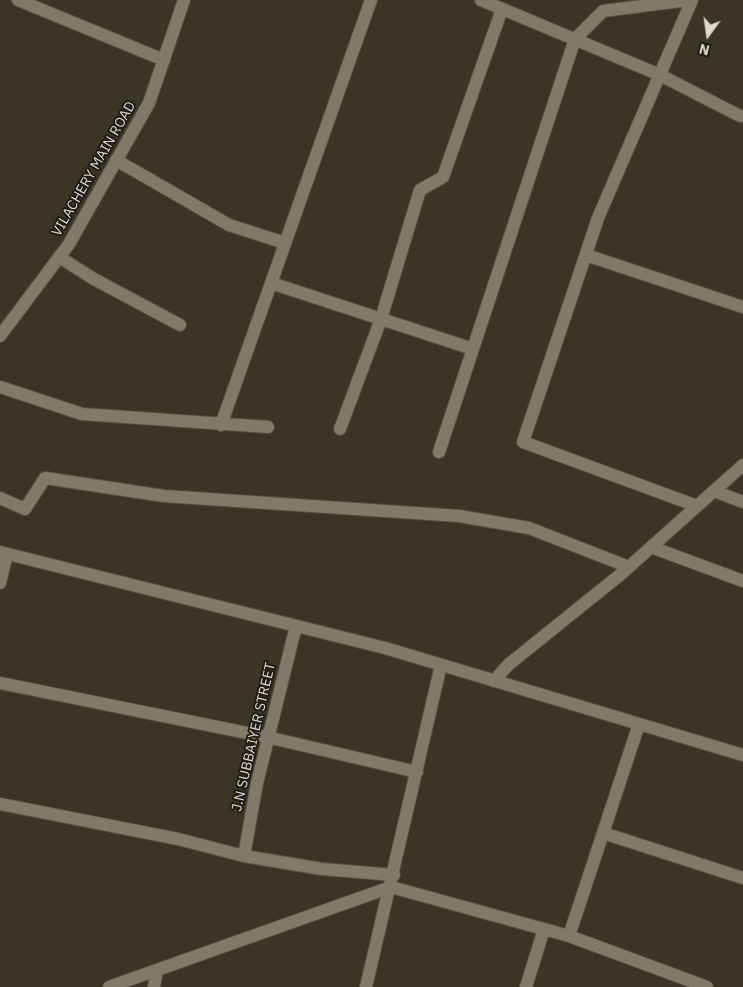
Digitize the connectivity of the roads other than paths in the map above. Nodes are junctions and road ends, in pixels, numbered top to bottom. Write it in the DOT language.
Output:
graph roads {
  1 [pos="18,0"];
  2 [pos="184,0"];
  3 [pos="371,0"];
  4 [pos="481,0"];
  5 [pos="690,0"];
  6 [pos="502,9"];
  7 [pos="575,39"];
  8 [pos="164,60"];
  9 [pos="660,74"];
  10 [pos="740,116"];
  11 [pos="116,160"];
  12 [pos="285,243"];
  13 [pos="586,256"];
  14 [pos="59,258"];
  15 [pos="271,283"];
  16 [pos="743,307"];
  17 [pos="381,319"];
  18 [pos="180,325"];
  19 [pos="0,336"];
  20 [pos="473,349"];
  21 [pos="0,387"];
  22 [pos="221,425"];
  23 [pos="268,427"];
  24 [pos="340,428"];
  25 [pos="439,452"];
  26 [pos="743,465"];
  27 [pos="714,491"];
  28 [pos="0,498"];
  29 [pos="743,502"];
  30 [pos="697,506"];
  31 [pos="651,547"];
  32 [pos="3,553"];
  33 [pos="629,567"];
  34 [pos="743,581"];
  35 [pos="0,583"];
  36 [pos="296,626"];
  37 [pos="441,665"];
  38 [pos="494,681"];
  39 [pos="0,683"];
  40 [pos="639,724"];
  41 [pos="267,737"];
  42 [pos="743,755"];
  43 [pos="417,772"];
  44 [pos="0,804"];
  45 [pos="603,832"];
  46 [pos="244,856"];
  47 [pos="743,878"];
  48 [pos="392,881"];
  49 [pos="544,929"];
  50 [pos="569,936"];
  51 [pos="157,970"];
  52 [pos="109,987"];
  53 [pos="154,987"];
  54 [pos="366,987"];
  55 [pos="526,987"];
  56 [pos="708,987"];
  1 -- 8 [label="street"];
  2 -- 8 [label="street, VILACHERY MAIN ROAD"];
  3 -- 12 [label="street"];
  4 -- 6 [label="street"];
  5 -- 7 [label="street"];
  5 -- 9 [label="street"];
  6 -- 7 [label="street"];
  6 -- 17 [label="street"];
  7 -- 9 [label="street"];
  7 -- 20 [label="street"];
  8 -- 11 [label="street, VILACHERY MAIN ROAD"];
  9 -- 10 [label="street"];
  9 -- 13 [label="street"];
  11 -- 12 [label="street"];
  11 -- 14 [label="street, VILACHERY MAIN ROAD"];
  12 -- 15 [label="street"];
  13 -- 16 [label="street"];
  13 -- 30 [label="street"];
  14 -- 18 [label="street"];
  14 -- 19 [label="street, VILACHERY MAIN ROAD"];
  15 -- 17 [label="street"];
  15 -- 22 [label="street"];
  17 -- 20 [label="street"];
  17 -- 24 [label="street"];
  20 -- 25 [label="street"];
  21 -- 22 [label="street"];
  22 -- 23 [label="street"];
  26 -- 27 [label="street"];
  27 -- 29 [label="street"];
  27 -- 30 [label="street"];
  28 -- 33 [label="street"];
  30 -- 31 [label="street"];
  31 -- 33 [label="street"];
  31 -- 34 [label="street"];
  32 -- 35 [label="street"];
  32 -- 36 [label="street"];
  33 -- 38 [label="street"];
  36 -- 37 [label="street"];
  36 -- 41 [label="street, J.N SUBBAIYER STREET"];
  37 -- 38 [label="street"];
  37 -- 43 [label="street"];
  38 -- 40 [label="street"];
  39 -- 41 [label="street"];
  40 -- 42 [label="street"];
  40 -- 45 [label="street"];
  41 -- 43 [label="street"];
  41 -- 46 [label="street, J.N SUBBAIYER STREET"];
  43 -- 48 [label="street"];
  44 -- 46 [label="street"];
  45 -- 47 [label="street"];
  45 -- 50 [label="street"];
  46 -- 48 [label="street"];
  48 -- 49 [label="street"];
  48 -- 51 [label="street"];
  48 -- 54 [label="street"];
  49 -- 50 [label="street"];
  49 -- 55 [label="street"];
  50 -- 56 [label="street"];
  51 -- 52 [label="street"];
  51 -- 53 [label="street"];
}
